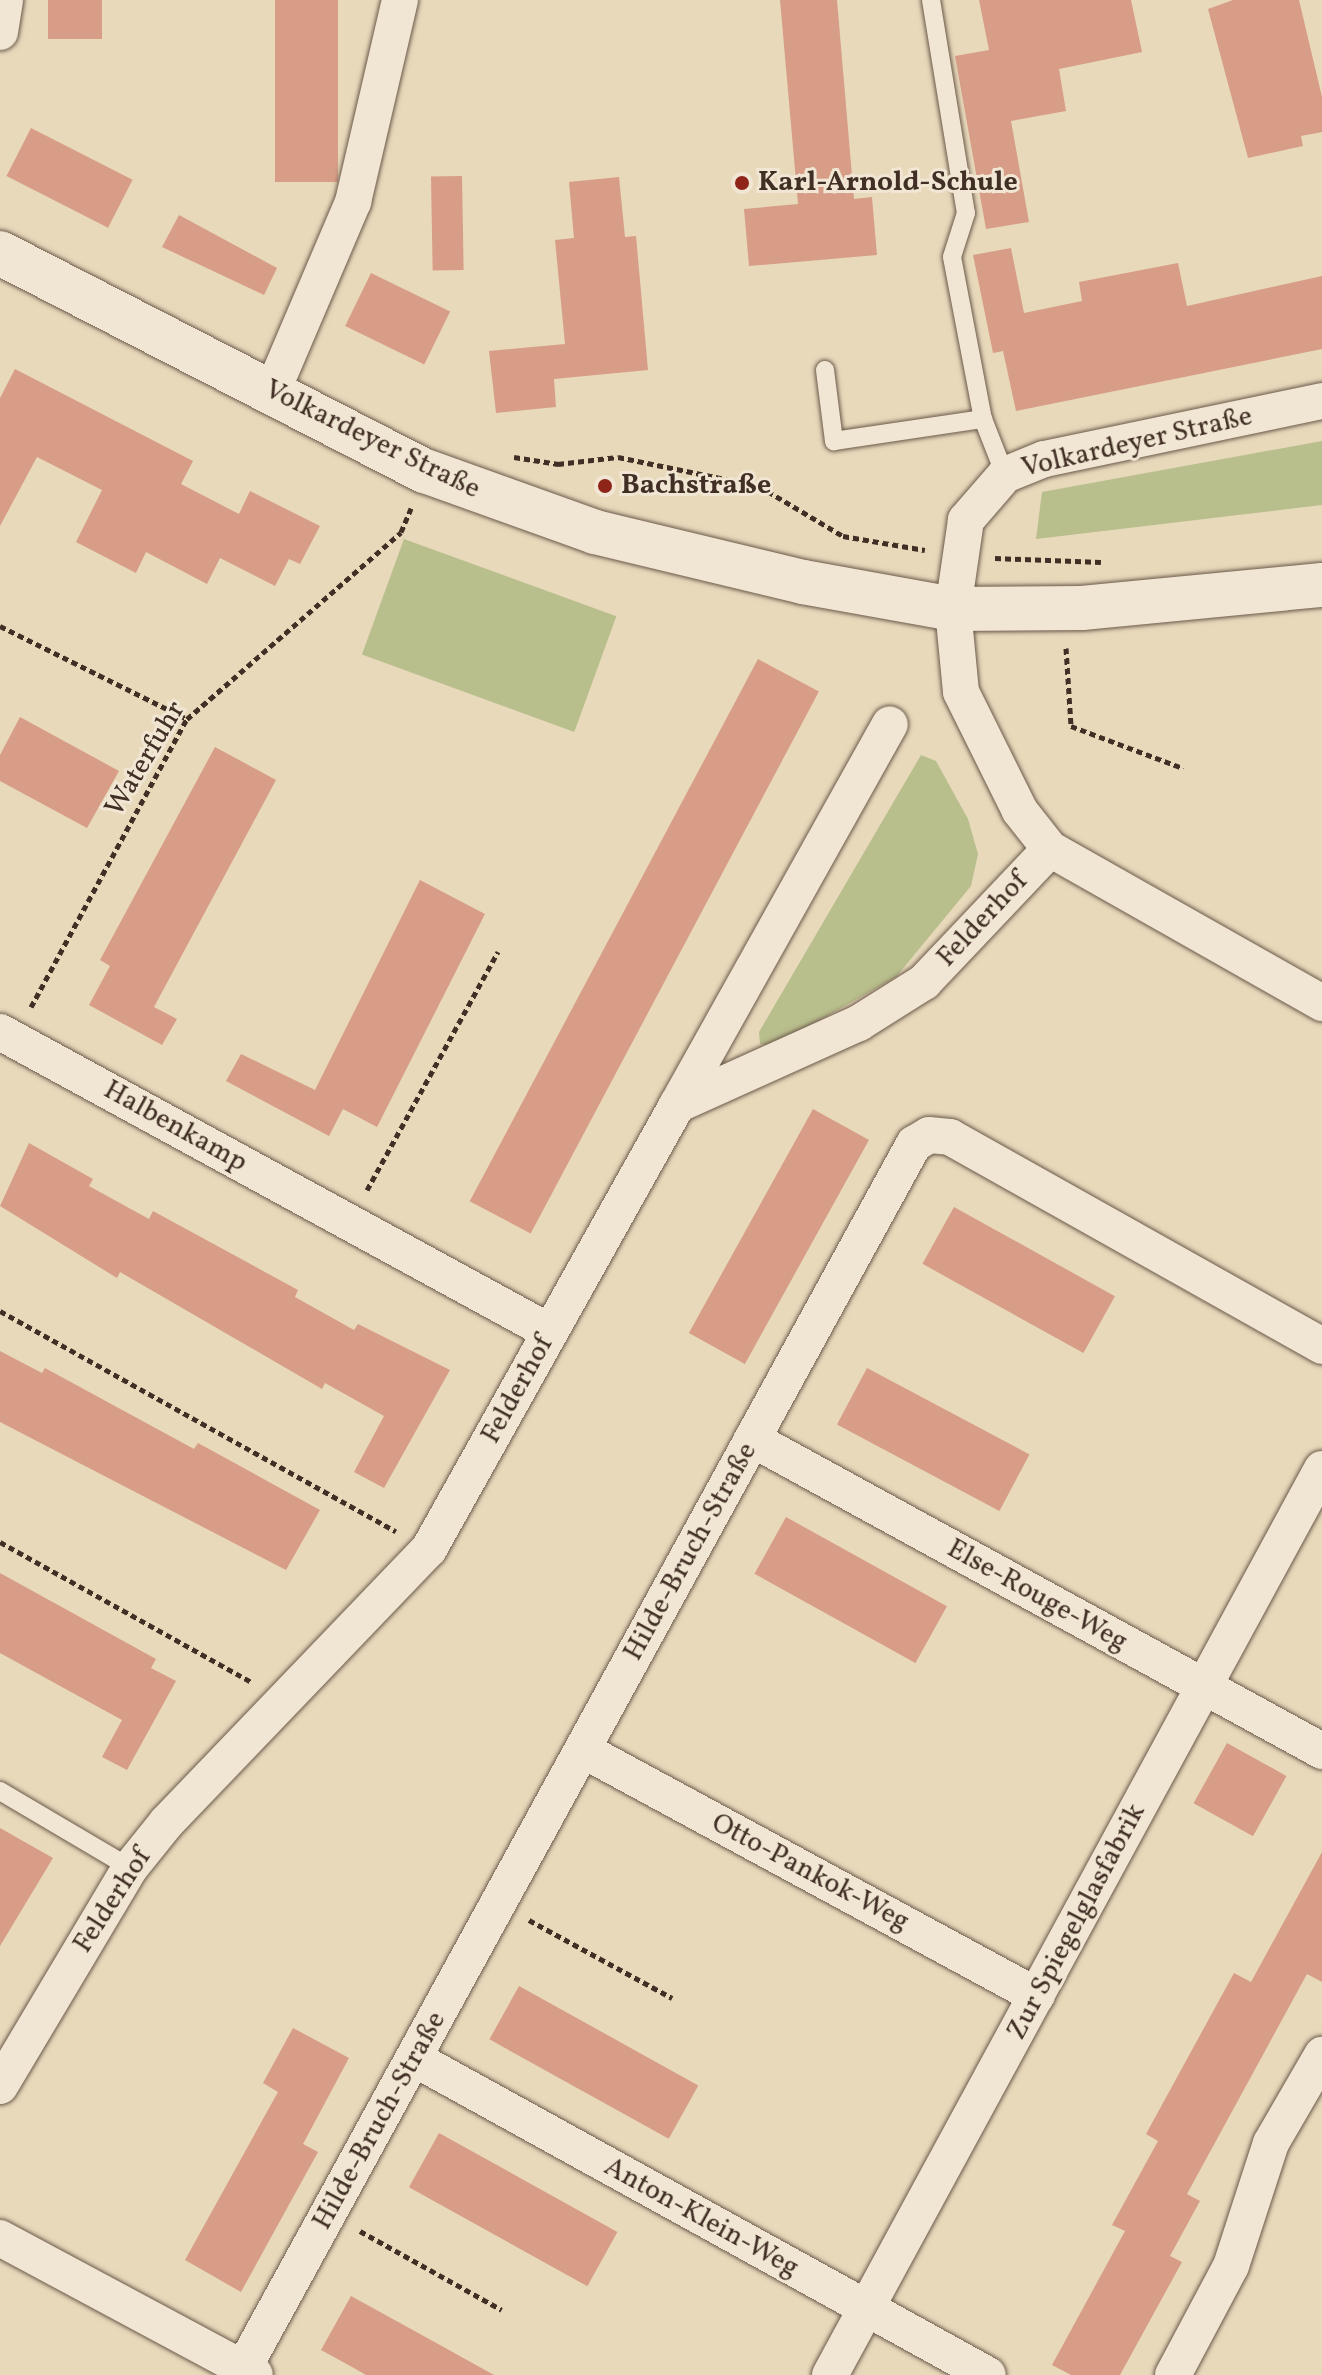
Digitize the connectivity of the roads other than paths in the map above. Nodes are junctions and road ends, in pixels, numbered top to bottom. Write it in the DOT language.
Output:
graph roads {
  1 [pos="5,0"];
  2 [pos="400,0"];
  3 [pos="931,0"];
  4 [pos="0,32"];
  5 [pos="0,253"];
  6 [pos="825,370"];
  7 [pos="272,392"];
  8 [pos="1322,401"];
  9 [pos="983,419"];
  10 [pos="1005,475"];
  11 [pos="1322,585"];
  12 [pos="953,609"];
  13 [pos="890,724"];
  14 [pos="1050,849"];
  15 [pos="1322,1003"];
  16 [pos="4,1045"];
  17 [pos="677,1105"];
  18 [pos="550,1332"];
  19 [pos="1322,1346"];
  20 [pos="752,1439"];
  21 [pos="1322,1469"];
  22 [pos="1203,1688"];
  23 [pos="583,1750"];
  24 [pos="1322,1751"];
  25 [pos="0,1791"];
  26 [pos="130,1868"];
  27 [pos="1037,1996"];
  28 [pos="1322,2055"];
  29 [pos="415,2059"];
  30 [pos="0,2086"];
  31 [pos="0,2238"];
  32 [pos="866,2310"];
  33 [pos="249,2372"];
  34 [pos="830,2375"];
  35 [pos="988,2375"];
  36 [pos="1173,2375"];
  1 -- 4 [label="street"];
  2 -- 7 [label="street"];
  3 -- 9 [label="lane"];
  5 -- 7 [label="main road, Volkardeyer Straße"];
  6 -- 9 [label="lane"];
  7 -- 12 [label="main road, Volkardeyer Straße"];
  8 -- 10 [label="street, Volkardeyer Straße"];
  9 -- 10 [label="lane"];
  10 -- 12 [label="street, Volkardeyer Straße"];
  11 -- 12 [label="main road, Volkardeyer Straße"];
  12 -- 14 [label="street, Felderhof"];
  13 -- 17 [label="street, Felderhof"];
  14 -- 15 [label="street"];
  14 -- 17 [label="street, Felderhof"];
  16 -- 18 [label="street, Halbenkamp"];
  17 -- 18 [label="street, Felderhof"];
  18 -- 26 [label="street, Felderhof"];
  19 -- 20 [label="street, Hilde-Bruch-Straße"];
  20 -- 22 [label="street, Else-Rouge-Weg"];
  20 -- 23 [label="street, Hilde-Bruch-Straße"];
  21 -- 22 [label="street, Zur Spiegelglasfabrik"];
  22 -- 24 [label="street, Else-Rouge-Weg"];
  22 -- 27 [label="street, Zur Spiegelglasfabrik"];
  23 -- 27 [label="street, Otto-Pankok-Weg"];
  23 -- 29 [label="street, Hilde-Bruch-Straße"];
  25 -- 26 [label="lane"];
  26 -- 30 [label="street, Felderhof"];
  27 -- 32 [label="street, Zur Spiegelglasfabrik"];
  28 -- 36 [label="street"];
  29 -- 32 [label="street, Anton-Klein-Weg"];
  29 -- 33 [label="street, Hilde-Bruch-Straße"];
  31 -- 33 [label="street"];
  32 -- 34 [label="street, Zur Spiegelglasfabrik"];
  32 -- 35 [label="street, Anton-Klein-Weg"];
}
